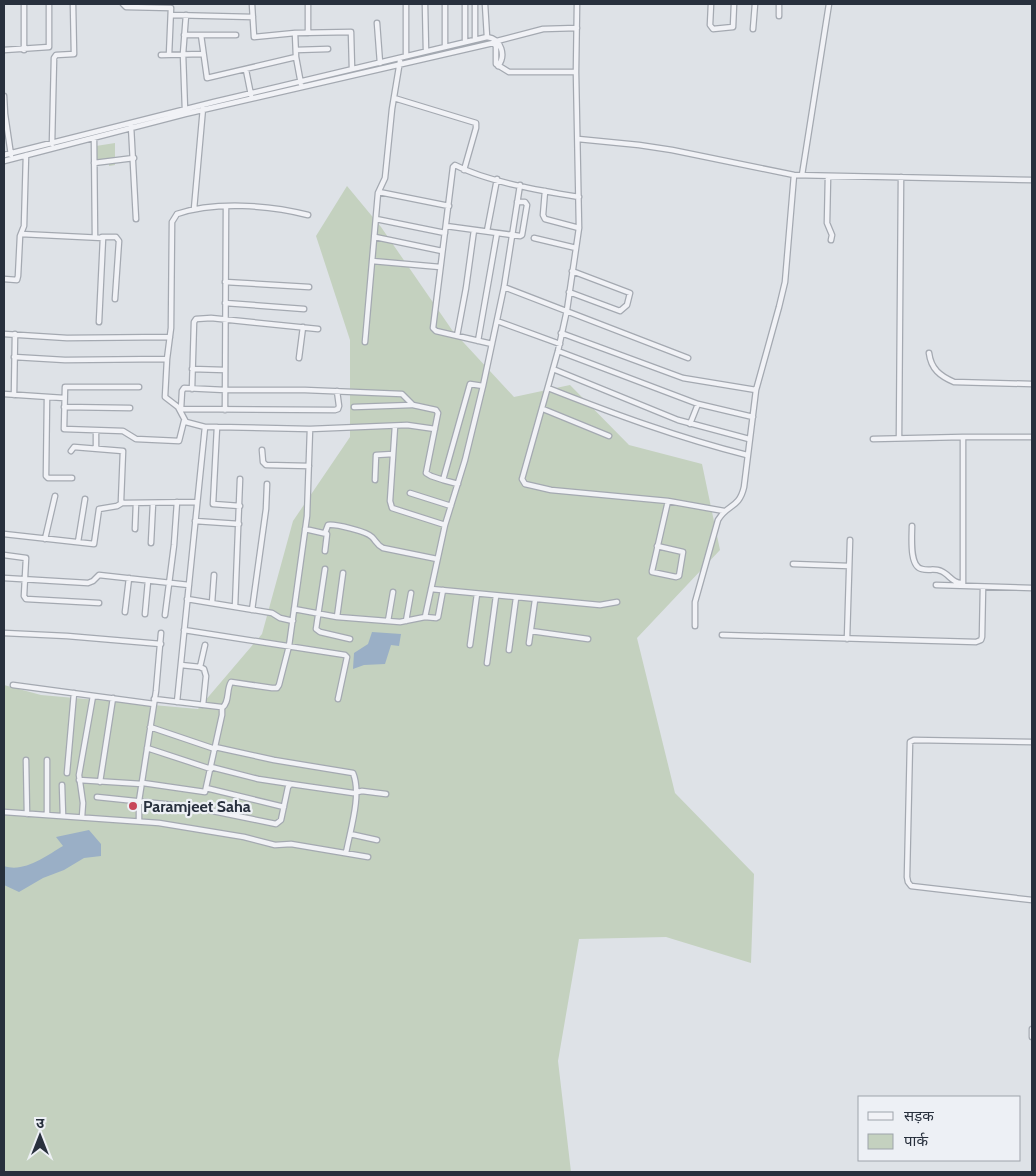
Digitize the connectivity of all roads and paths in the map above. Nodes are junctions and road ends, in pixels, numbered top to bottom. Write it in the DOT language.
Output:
graph roads {
  1 [pos="24,4"];
  2 [pos="49,4"];
  3 [pos="73,4"];
  4 [pos="123,4"];
  5 [pos="252,4"];
  6 [pos="308,4"];
  7 [pos="406,4"];
  8 [pos="426,4"];
  9 [pos="445,4"];
  10 [pos="465,4"];
  11 [pos="475,4"];
  12 [pos="485,4"];
  13 [pos="577,4"];
  14 [pos="711,4"];
  15 [pos="734,4"];
  16 [pos="754,4"];
  17 [pos="779,4"];
  18 [pos="829,4"];
  19 [pos="171,15"];
  20 [pos="186,15"];
  21 [pos="465,16"];
  22 [pos="475,16"];
  23 [pos="779,16"];
  24 [pos="253,17"];
  25 [pos="377,23"];
  26 [pos="485,24"];
  27 [pos="475,25"];
  28 [pos="577,28"];
  29 [pos="753,29"];
  30 [pos="294,33"];
  31 [pos="308,33"];
  32 [pos="184,35"];
  33 [pos="201,35"];
  34 [pos="236,35"];
  35 [pos="487,37"];
  36 [pos="475,40"];
  37 [pos="465,42"];
  38 [pos="495,42"];
  39 [pos="446,47"];
  40 [pos="328,49"];
  41 [pos="4,50"];
  42 [pos="24,50"];
  43 [pos="296,50"];
  44 [pos="426,51"];
  45 [pos="182,54"];
  46 [pos="202,54"];
  47 [pos="161,55"];
  48 [pos="169,55"];
  49 [pos="406,56"];
  50 [pos="296,57"];
  51 [pos="400,57"];
  52 [pos="380,63"];
  53 [pos="400,64"];
  54 [pos="352,69"];
  55 [pos="246,70"];
  56 [pos="576,72"];
  57 [pos="300,82"];
  58 [pos="302,87"];
  59 [pos="4,96"];
  60 [pos="252,96"];
  61 [pos="394,98"];
  62 [pos="203,108"];
  63 [pos="185,110"];
  64 [pos="4,114"];
  65 [pos="131,126"];
  66 [pos="94,136"];
  67 [pos="578,140"];
  68 [pos="52,144"];
  69 [pos="52,150"];
  70 [pos="4,155"];
  71 [pos="26,155"];
  72 [pos="11,156"];
  73 [pos="134,158"];
  74 [pos="4,161"];
  75 [pos="94,163"];
  76 [pos="464,170"];
  77 [pos="794,175"];
  78 [pos="802,175"];
  79 [pos="828,176"];
  80 [pos="901,177"];
  81 [pos="497,179"];
  82 [pos="1032,180"];
  83 [pos="520,185"];
  84 [pos="545,191"];
  85 [pos="379,192"];
  86 [pos="579,197"];
  87 [pos="517,202"];
  88 [pos="226,206"];
  89 [pos="449,206"];
  90 [pos="194,209"];
  91 [pos="308,215"];
  92 [pos="136,219"];
  93 [pos="376,219"];
  94 [pos="446,226"];
  95 [pos="579,228"];
  96 [pos="474,230"];
  97 [pos="487,231"];
  98 [pos="445,233"];
  99 [pos="497,233"];
  100 [pos="21,234"];
  101 [pos="512,235"];
  102 [pos="95,236"];
  103 [pos="102,237"];
  104 [pos="375,237"];
  105 [pos="534,238"];
  106 [pos="831,240"];
  107 [pos="576,248"];
  108 [pos="442,251"];
  109 [pos="372,261"];
  110 [pos="440,267"];
  111 [pos="572,271"];
  112 [pos="4,279"];
  113 [pos="225,282"];
  114 [pos="309,287"];
  115 [pos="504,287"];
  116 [pos="569,292"];
  117 [pos="115,299"];
  118 [pos="225,303"];
  119 [pos="304,309"];
  120 [pos="567,310"];
  121 [pos="225,320"];
  122 [pos="497,321"];
  123 [pos="99,322"];
  124 [pos="303,327"];
  125 [pos="318,329"];
  126 [pos="561,333"];
  127 [pos="4,334"];
  128 [pos="14,334"];
  129 [pos="457,336"];
  130 [pos="170,337"];
  131 [pos="478,341"];
  132 [pos="365,342"];
  133 [pos="492,344"];
  134 [pos="560,344"];
  135 [pos="558,351"];
  136 [pos="929,353"];
  137 [pos="14,357"];
  138 [pos="299,358"];
  139 [pos="688,358"];
  140 [pos="167,359"];
  141 [pos="192,369"];
  142 [pos="553,369"];
  143 [pos="225,370"];
  144 [pos="1032,384"];
  145 [pos="483,386"];
  146 [pos="139,387"];
  147 [pos="548,388"];
  148 [pos="192,389"];
  149 [pos="225,390"];
  150 [pos="756,390"];
  151 [pos="338,391"];
  152 [pos="4,394"];
  153 [pos="14,395"];
  154 [pos="47,397"];
  155 [pos="64,398"];
  156 [pos="698,404"];
  157 [pos="414,405"];
  158 [pos="64,407"];
  159 [pos="354,407"];
  160 [pos="130,408"];
  161 [pos="180,409"];
  162 [pos="543,409"];
  163 [pos="225,410"];
  164 [pos="753,417"];
  165 [pos="184,422"];
  166 [pos="690,424"];
  167 [pos="395,426"];
  168 [pos="205,427"];
  169 [pos="217,427"];
  170 [pos="435,429"];
  171 [pos="310,430"];
  172 [pos="96,431"];
  173 [pos="609,436"];
  174 [pos="963,437"];
  175 [pos="1032,437"];
  176 [pos="899,438"];
  177 [pos="749,439"];
  178 [pos="873,439"];
  179 [pos="96,448"];
  180 [pos="262,450"];
  181 [pos="71,451"];
  182 [pos="393,454"];
  183 [pos="747,455"];
  184 [pos="309,466"];
  185 [pos="72,478"];
  186 [pos="240,479"];
  187 [pos="375,480"];
  188 [pos="443,480"];
  189 [pos="267,484"];
  190 [pos="458,484"];
  191 [pos="410,492"];
  192 [pos="55,496"];
  193 [pos="85,499"];
  194 [pos="668,501"];
  195 [pos="177,502"];
  196 [pos="197,502"];
  197 [pos="122,503"];
  198 [pos="136,503"];
  199 [pos="153,503"];
  200 [pos="240,506"];
  201 [pos="452,506"];
  202 [pos="724,511"];
  203 [pos="195,521"];
  204 [pos="239,524"];
  205 [pos="445,525"];
  206 [pos="912,526"];
  207 [pos="135,529"];
  208 [pos="305,530"];
  209 [pos="325,533"];
  210 [pos="4,534"];
  211 [pos="45,539"];
  212 [pos="850,540"];
  213 [pos="78,542"];
  214 [pos="151,543"];
  215 [pos="658,546"];
  216 [pos="325,551"];
  217 [pos="4,555"];
  218 [pos="436,559"];
  219 [pos="793,564"];
  220 [pos="850,566"];
  221 [pos="325,569"];
  222 [pos="343,573"];
  223 [pos="214,575"];
  224 [pos="4,578"];
  225 [pos="129,578"];
  226 [pos="26,579"];
  227 [pos="148,581"];
  228 [pos="169,583"];
  229 [pos="963,584"];
  230 [pos="188,585"];
  231 [pos="936,586"];
  232 [pos="983,587"];
  233 [pos="1032,588"];
  234 [pos="431,589"];
  235 [pos="443,590"];
  236 [pos="393,592"];
  237 [pos="411,592"];
  238 [pos="477,594"];
  239 [pos="496,596"];
  240 [pos="516,598"];
  241 [pos="187,599"];
  242 [pos="535,600"];
  243 [pos="617,602"];
  244 [pos="99,603"];
  245 [pos="212,603"];
  246 [pos="235,607"];
  247 [pos="294,609"];
  248 [pos="252,610"];
  249 [pos="125,612"];
  250 [pos="317,613"];
  251 [pos="145,614"];
  252 [pos="166,615"];
  253 [pos="337,617"];
  254 [pos="425,617"];
  255 [pos="292,621"];
  256 [pos="388,621"];
  257 [pos="406,621"];
  258 [pos="695,626"];
  259 [pos="184,630"];
  260 [pos="531,631"];
  261 [pos="4,633"];
  262 [pos="162,633"];
  263 [pos="722,635"];
  264 [pos="350,639"];
  265 [pos="588,639"];
  266 [pos="848,639"];
  267 [pos="530,643"];
  268 [pos="161,644"];
  269 [pos="205,645"];
  270 [pos="470,645"];
  271 [pos="289,646"];
  272 [pos="509,650"];
  273 [pos="487,663"];
  274 [pos="181,665"];
  275 [pos="200,667"];
  276 [pos="13,685"];
  277 [pos="74,693"];
  278 [pos="94,696"];
  279 [pos="113,698"];
  280 [pos="338,699"];
  281 [pos="154,701"];
  282 [pos="177,702"];
  283 [pos="203,705"];
  284 [pos="222,708"];
  285 [pos="150,727"];
  286 [pos="1032,742"];
  287 [pos="147,748"];
  288 [pos="215,748"];
  289 [pos="26,760"];
  290 [pos="47,760"];
  291 [pos="211,768"];
  292 [pos="66,773"];
  293 [pos="79,780"];
  294 [pos="100,782"];
  295 [pos="142,784"];
  296 [pos="291,784"];
  297 [pos="62,785"];
  298 [pos="206,788"];
  299 [pos="356,793"];
  300 [pos="386,794"];
  301 [pos="97,797"];
  302 [pos="139,801"];
  303 [pos="284,807"];
  304 [pos="4,812"];
  305 [pos="27,814"];
  306 [pos="47,815"];
  307 [pos="63,816"];
  308 [pos="82,817"];
  309 [pos="139,821"];
  310 [pos="350,834"];
  311 [pos="377,840"];
  312 [pos="346,854"];
  313 [pos="368,857"];
  314 [pos="1032,900"];
  315 [pos="1032,1029"];
  316 [pos="1032,1037"];
  1 -- 42 [label="street"];
  2 -- 42 [label="street"];
  3 -- 68 [label="street"];
  4 -- 19 [label="street"];
  5 -- 24 [label="street"];
  6 -- 31 [label="street"];
  7 -- 49 [label="street"];
  8 -- 44 [label="street"];
  9 -- 39 [label="street"];
  10 -- 21 [label="street"];
  11 -- 22 [label="street"];
  12 -- 26 [label="street"];
  13 -- 28 [label="street"];
  14 -- 15 [label="street"];
  16 -- 29 [label="street"];
  17 -- 23 [label="street"];
  18 -- 78 [label="street"];
  19 -- 20 [label="street"];
  19 -- 48 [label="street"];
  20 -- 24 [label="street"];
  20 -- 32 [label="street"];
  21 -- 22 [label="street"];
  21 -- 37 [label="street"];
  22 -- 27 [label="street"];
  24 -- 30 [label="street"];
  25 -- 52 [label="street"];
  26 -- 27 [label="street"];
  26 -- 35 [label="street"];
  27 -- 36 [label="street"];
  28 -- 38 [label="street"];
  28 -- 56 [label="street"];
  30 -- 31 [label="street"];
  30 -- 43 [label="street"];
  31 -- 54 [label="street"];
  32 -- 33 [label="street"];
  32 -- 45 [label="street"];
  33 -- 34 [label="street"];
  33 -- 46 [label="street"];
  35 -- 36 [label="street"];
  35 -- 38 [label="street"];
  36 -- 37 [label="street"];
  37 -- 39 [label="street"];
  38 -- 53 [label="street"];
  38 -- 56 [label="street"];
  39 -- 44 [label="street"];
  40 -- 43 [label="street"];
  41 -- 42 [label="street"];
  43 -- 50 [label="street"];
  44 -- 49 [label="street"];
  45 -- 46 [label="street"];
  45 -- 48 [label="street"];
  45 -- 63 [label="street"];
  46 -- 55 [label="street"];
  47 -- 48 [label="street"];
  49 -- 51 [label="street"];
  50 -- 55 [label="street"];
  50 -- 57 [label="street"];
  51 -- 52 [label="street"];
  51 -- 53 [label="street"];
  52 -- 54 [label="street"];
  53 -- 58 [label="street"];
  53 -- 61 [label="street"];
  54 -- 57 [label="street"];
  55 -- 60 [label="street"];
  56 -- 67 [label="street"];
  57 -- 58 [label="street"];
  57 -- 60 [label="street"];
  58 -- 60 [label="street"];
  59 -- 64 [label="street"];
  60 -- 62 [label="street"];
  61 -- 76 [label="street"];
  61 -- 85 [label="street"];
  62 -- 63 [label="street"];
  62 -- 65 [label="street"];
  62 -- 90 [label="street"];
  63 -- 65 [label="street"];
  64 -- 72 [label="street"];
  65 -- 66 [label="street"];
  65 -- 73 [label="street"];
  66 -- 68 [label="street"];
  66 -- 69 [label="street"];
  66 -- 75 [label="street"];
  67 -- 77 [label="street"];
  67 -- 86 [label="street"];
  68 -- 69 [label="street"];
  68 -- 72 [label="street"];
  69 -- 71 [label="street"];
  70 -- 72 [label="street"];
  71 -- 72 [label="street"];
  71 -- 100 [label="street"];
  72 -- 74 [label="street"];
  73 -- 75 [label="street"];
  73 -- 92 [label="street"];
  75 -- 102 [label="street"];
  76 -- 81 [label="street"];
  76 -- 89 [label="street"];
  77 -- 78 [label="street"];
  77 -- 150 [label="street"];
  78 -- 79 [label="street"];
  79 -- 80 [label="street"];
  79 -- 106 [label="street"];
  80 -- 82 [label="street"];
  80 -- 176 [label="street"];
  81 -- 83 [label="street"];
  81 -- 97 [label="street"];
  83 -- 84 [label="street"];
  83 -- 87 [label="street"];
  84 -- 86 [label="street"];
  84 -- 95 [label="street"];
  85 -- 89 [label="street"];
  85 -- 93 [label="street"];
  86 -- 95 [label="street"];
  87 -- 101 [label="street"];
  87 -- 101 [label="street"];
  88 -- 90 [label="street"];
  88 -- 91 [label="street"];
  88 -- 113 [label="street"];
  89 -- 94 [label="street"];
  90 -- 130 [label="street"];
  93 -- 98 [label="street"];
  93 -- 104 [label="street"];
  94 -- 96 [label="street"];
  94 -- 98 [label="street"];
  95 -- 107 [label="street"];
  96 -- 97 [label="street"];
  96 -- 129 [label="street"];
  97 -- 99 [label="street"];
  98 -- 108 [label="street"];
  99 -- 101 [label="street"];
  99 -- 131 [label="street"];
  100 -- 102 [label="street"];
  100 -- 112 [label="street"];
  101 -- 115 [label="street"];
  102 -- 103 [label="street"];
  103 -- 117 [label="street"];
  103 -- 123 [label="street"];
  104 -- 108 [label="street"];
  104 -- 109 [label="street"];
  105 -- 107 [label="street"];
  107 -- 111 [label="street"];
  108 -- 110 [label="street"];
  109 -- 110 [label="street"];
  109 -- 132 [label="street"];
  110 -- 129 [label="street"];
  111 -- 116 [label="street"];
  111 -- 116 [label="street"];
  113 -- 114 [label="street"];
  113 -- 118 [label="street"];
  115 -- 120 [label="street"];
  115 -- 122 [label="street"];
  116 -- 120 [label="street"];
  118 -- 119 [label="street"];
  118 -- 121 [label="street"];
  120 -- 126 [label="street"];
  120 -- 139 [label="street"];
  121 -- 124 [label="street"];
  121 -- 141 [label="street"];
  121 -- 143 [label="street"];
  122 -- 133 [label="street"];
  122 -- 134 [label="street"];
  124 -- 125 [label="street"];
  124 -- 138 [label="street"];
  126 -- 134 [label="street"];
  126 -- 150 [label="street"];
  127 -- 128 [label="street"];
  128 -- 130 [label="street"];
  128 -- 137 [label="street"];
  129 -- 131 [label="street"];
  130 -- 140 [label="street"];
  131 -- 133 [label="street"];
  133 -- 145 [label="street"];
  134 -- 135 [label="street"];
  135 -- 142 [label="street"];
  135 -- 156 [label="street"];
  136 -- 144 [label="street"];
  137 -- 140 [label="street"];
  137 -- 153 [label="street"];
  140 -- 161 [label="street"];
  141 -- 143 [label="street"];
  141 -- 148 [label="street"];
  142 -- 147 [label="street"];
  142 -- 166 [label="street"];
  143 -- 149 [label="street"];
  145 -- 188 [label="street"];
  145 -- 190 [label="street"];
  146 -- 155 [label="street"];
  147 -- 162 [label="street"];
  147 -- 183 [label="street"];
  148 -- 149 [label="street"];
  148 -- 161 [label="street"];
  149 -- 151 [label="street"];
  149 -- 163 [label="street"];
  150 -- 164 [label="street"];
  151 -- 157 [label="street"];
  151 -- 163 [label="street"];
  152 -- 153 [label="street"];
  153 -- 154 [label="street"];
  154 -- 155 [label="street"];
  154 -- 185 [label="street"];
  155 -- 158 [label="street"];
  156 -- 164 [label="street"];
  156 -- 166 [label="street"];
  157 -- 159 [label="street"];
  157 -- 170 [label="street"];
  158 -- 160 [label="street"];
  158 -- 172 [label="street"];
  161 -- 163 [label="street"];
  161 -- 165 [label="street"];
  162 -- 173 [label="street"];
  162 -- 194 [label="street"];
  164 -- 177 [label="street"];
  165 -- 168 [label="street"];
  165 -- 172 [label="street"];
  166 -- 177 [label="street"];
  167 -- 170 [label="street"];
  167 -- 171 [label="street"];
  167 -- 182 [label="street"];
  168 -- 169 [label="street"];
  168 -- 196 [label="street"];
  169 -- 171 [label="street"];
  169 -- 200 [label="street"];
  170 -- 188 [label="street"];
  171 -- 184 [label="street"];
  172 -- 179 [label="street"];
  174 -- 175 [label="street"];
  174 -- 176 [label="street"];
  174 -- 229 [label="street"];
  176 -- 178 [label="street"];
  177 -- 183 [label="street"];
  179 -- 181 [label="street"];
  179 -- 197 [label="street"];
  180 -- 184 [label="street"];
  182 -- 187 [label="street"];
  182 -- 205 [label="street"];
  183 -- 202 [label="street"];
  184 -- 208 [label="street"];
  186 -- 200 [label="street"];
  188 -- 190 [label="street"];
  189 -- 248 [label="street"];
  190 -- 201 [label="street"];
  191 -- 201 [label="street"];
  192 -- 211 [label="street"];
  193 -- 213 [label="street"];
  194 -- 202 [label="street"];
  194 -- 215 [label="street"];
  195 -- 196 [label="street"];
  195 -- 199 [label="street"];
  195 -- 228 [label="street"];
  196 -- 203 [label="street"];
  197 -- 198 [label="street"];
  197 -- 213 [label="street"];
  198 -- 199 [label="street"];
  198 -- 207 [label="street"];
  199 -- 214 [label="street"];
  200 -- 204 [label="street"];
  201 -- 205 [label="street"];
  202 -- 258 [label="street"];
  203 -- 204 [label="street"];
  203 -- 230 [label="street"];
  204 -- 246 [label="street"];
  205 -- 218 [label="street"];
  206 -- 229 [label="street"];
  208 -- 209 [label="street"];
  208 -- 247 [label="street"];
  209 -- 216 [label="street"];
  209 -- 218 [label="street"];
  210 -- 211 [label="street"];
  211 -- 213 [label="street"];
  212 -- 220 [label="street"];
  215 -- 215 [label="street"];
  217 -- 226 [label="street"];
  218 -- 234 [label="street"];
  219 -- 220 [label="street"];
  220 -- 266 [label="street"];
  221 -- 250 [label="street"];
  222 -- 253 [label="street"];
  223 -- 245 [label="street"];
  224 -- 226 [label="street"];
  225 -- 226 [label="street"];
  225 -- 227 [label="street"];
  225 -- 249 [label="street"];
  226 -- 244 [label="street"];
  227 -- 228 [label="street"];
  227 -- 251 [label="street"];
  228 -- 230 [label="street"];
  228 -- 252 [label="street"];
  229 -- 231 [label="street"];
  229 -- 232 [label="street"];
  230 -- 241 [label="street"];
  232 -- 233 [label="street"];
  232 -- 266 [label="street"];
  234 -- 235 [label="street"];
  234 -- 254 [label="street"];
  235 -- 238 [label="street"];
  235 -- 254 [label="street"];
  236 -- 256 [label="street"];
  237 -- 257 [label="street"];
  238 -- 239 [label="street"];
  238 -- 270 [label="street"];
  239 -- 240 [label="street"];
  239 -- 273 [label="street"];
  240 -- 242 [label="street"];
  240 -- 272 [label="street"];
  241 -- 245 [label="street"];
  241 -- 259 [label="street"];
  242 -- 243 [label="street"];
  242 -- 260 [label="street"];
  245 -- 246 [label="street"];
  246 -- 248 [label="street"];
  247 -- 250 [label="street"];
  247 -- 255 [label="street"];
  248 -- 255 [label="street"];
  250 -- 253 [label="street"];
  250 -- 264 [label="street"];
  253 -- 256 [label="street"];
  254 -- 257 [label="street"];
  255 -- 271 [label="street"];
  256 -- 257 [label="street"];
  259 -- 271 [label="street"];
  259 -- 274 [label="street"];
  260 -- 265 [label="street"];
  260 -- 267 [label="street"];
  261 -- 268 [label="street"];
  262 -- 268 [label="street"];
  263 -- 266 [label="street"];
  268 -- 281 [label="street"];
  269 -- 275 [label="street"];
  271 -- 280 [label="street"];
  271 -- 284 [label="street"];
  274 -- 275 [label="street"];
  274 -- 282 [label="street"];
  275 -- 283 [label="street"];
  276 -- 277 [label="street"];
  277 -- 278 [label="street"];
  277 -- 292 [label="street"];
  278 -- 279 [label="street"];
  278 -- 293 [label="street"];
  279 -- 281 [label="street"];
  279 -- 294 [label="street"];
  281 -- 282 [label="street"];
  281 -- 285 [label="street"];
  282 -- 283 [label="street"];
  283 -- 284 [label="street"];
  284 -- 288 [label="street"];
  285 -- 287 [label="street"];
  285 -- 288 [label="street"];
  286 -- 314 [label="street"];
  287 -- 291 [label="street"];
  287 -- 295 [label="street"];
  288 -- 291 [label="street"];
  288 -- 299 [label="street"];
  289 -- 305 [label="street"];
  290 -- 306 [label="street"];
  291 -- 296 [label="street"];
  291 -- 298 [label="street"];
  293 -- 294 [label="street"];
  293 -- 308 [label="street"];
  294 -- 295 [label="street"];
  295 -- 298 [label="street"];
  295 -- 302 [label="street"];
  296 -- 299 [label="street"];
  296 -- 303 [label="street"];
  297 -- 307 [label="street"];
  298 -- 303 [label="street"];
  299 -- 300 [label="street"];
  299 -- 310 [label="street"];
  301 -- 302 [label="street"];
  302 -- 303 [label="street"];
  302 -- 309 [label="street"];
  304 -- 305 [label="street"];
  305 -- 306 [label="street"];
  306 -- 307 [label="street"];
  307 -- 308 [label="street"];
  308 -- 309 [label="street"];
  309 -- 312 [label="street"];
  310 -- 311 [label="street"];
  310 -- 312 [label="street"];
  312 -- 313 [label="street"];
  315 -- 316 [label="street"];
}
